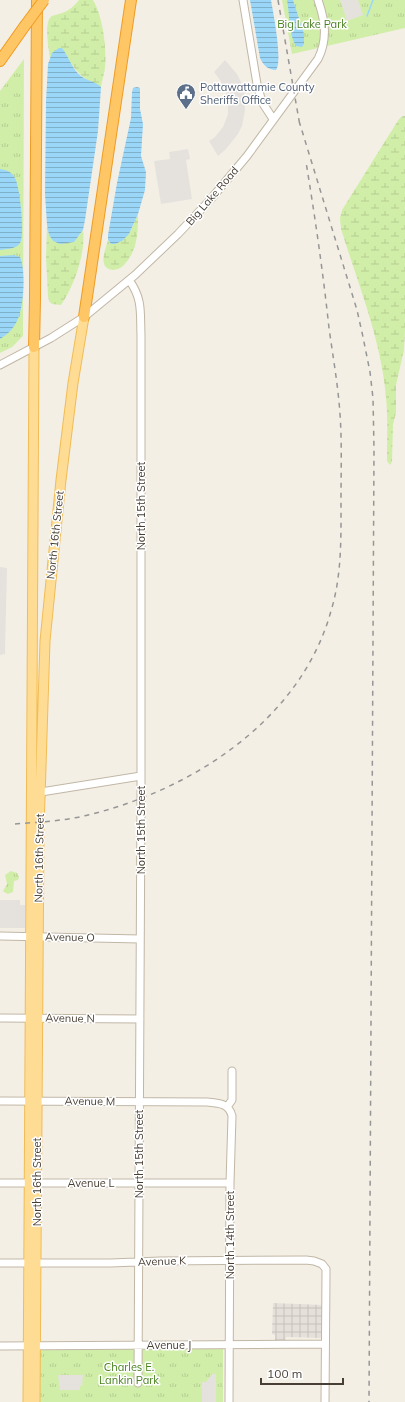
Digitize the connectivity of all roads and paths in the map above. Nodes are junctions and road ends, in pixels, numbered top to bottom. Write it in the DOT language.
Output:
graph roads {
  1 [pos="37,0"];
  2 [pos="44,0"];
  3 [pos="131,0"];
  4 [pos="243,0"];
  5 [pos="318,0"];
  6 [pos="0,61"];
  7 [pos="273,119"];
  8 [pos="129,280"];
  9 [pos="84,317"];
  10 [pos="34,347"];
  11 [pos="0,366"];
  12 [pos="141,776"];
  13 [pos="41,792"];
  14 [pos="0,936"];
  15 [pos="35,937"];
  16 [pos="140,939"];
  17 [pos="0,1018"];
  18 [pos="34,1018"];
  19 [pos="140,1019"];
  20 [pos="232,1070"];
  21 [pos="0,1101"];
  22 [pos="34,1101"];
  23 [pos="139,1102"];
  24 [pos="227,1107"];
  25 [pos="0,1183"];
  26 [pos="33,1183"];
  27 [pos="230,1183"];
  28 [pos="139,1184"];
  29 [pos="230,1260"];
  30 [pos="139,1262"];
  31 [pos="0,1263"];
  32 [pos="33,1264"];
  33 [pos="326,1344"];
  34 [pos="138,1345"];
  35 [pos="229,1345"];
  36 [pos="0,1346"];
  37 [pos="13,1346"];
  38 [pos="32,1346"];
  39 [pos="0,1350"];
  40 [pos="138,1383"];
  41 [pos="28,1402"];
  42 [pos="35,1402"];
  43 [pos="229,1402"];
  44 [pos="325,1402"];
  1 -- 10 [label="highway"];
  2 -- 6 [label="highway, bridge"];
  3 -- 9 [label="highway"];
  4 -- 7 [label="street"];
  5 -- 7 [label="street, Big Lake Road"];
  7 -- 8 [label="street, Big Lake Road"];
  8 -- 9 [label="street, Big Lake Road"];
  8 -- 12 [label="street, North 15th Street"];
  9 -- 10 [label="street, Big Lake Road"];
  9 -- 13 [label="main road, North 16th Street"];
  10 -- 11 [label="street, Big Lake Road"];
  10 -- 15 [label="main road, North 16th Street"];
  12 -- 13 [label="street"];
  12 -- 16 [label="street, North 15th Street"];
  13 -- 15 [label="main road, North 16th Street"];
  14 -- 15 [label="street, Avenue O"];
  15 -- 16 [label="street, Avenue O"];
  15 -- 18 [label="main road, North 16th Street"];
  16 -- 19 [label="street, North 15th Street"];
  17 -- 18 [label="street, Avenue N"];
  18 -- 19 [label="street, Avenue N"];
  18 -- 22 [label="main road, North 16th Street"];
  19 -- 23 [label="street, North 15th Street"];
  20 -- 24 [label="street, North 14th Street"];
  21 -- 22 [label="street, Avenue M"];
  22 -- 23 [label="street, Avenue M"];
  22 -- 26 [label="main road, North 16th Street"];
  23 -- 24 [label="street, Avenue M"];
  23 -- 28 [label="street, North 15th Street"];
  24 -- 27 [label="street, North 14th Street"];
  25 -- 26 [label="street, Avenue L"];
  26 -- 28 [label="street, Avenue L"];
  26 -- 32 [label="main road, North 16th Street"];
  27 -- 28 [label="street, Avenue L"];
  27 -- 29 [label="street, North 14th Street"];
  28 -- 30 [label="street, North 15th Street"];
  29 -- 30 [label="street, Avenue K"];
  29 -- 33 [label="street, Avenue K"];
  29 -- 35 [label="street, North 14th Street"];
  30 -- 32 [label="street, Avenue K"];
  30 -- 34 [label="street, North 15th Street"];
  31 -- 32 [label="street, Avenue K"];
  32 -- 38 [label="main road, North 16th Street"];
  33 -- 35 [label="street, Avenue J"];
  33 -- 44 [label="street"];
  34 -- 35 [label="street, Avenue J"];
  34 -- 38 [label="street, Avenue J"];
  34 -- 40 [label="street, North 15th Street"];
  35 -- 43 [label="street, North 14th Street"];
  36 -- 37 [label="street, Avenue J"];
  37 -- 38 [label="street, Avenue J"];
  37 -- 39 [label="street, Avenue J"];
  38 -- 41 [label="main road, North 16th Street"];
  38 -- 42 [label="main road, North 16th Street"];
}
